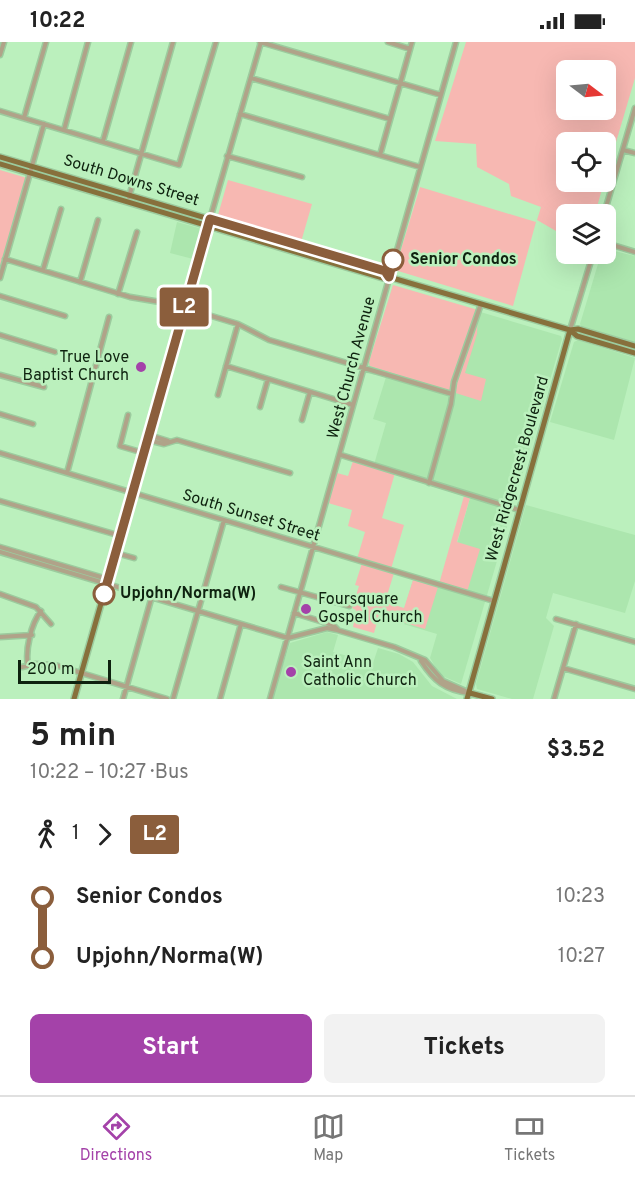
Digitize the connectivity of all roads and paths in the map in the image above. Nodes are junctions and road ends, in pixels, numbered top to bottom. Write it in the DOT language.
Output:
graph roads {
  1 [pos="4,42"];
  2 [pos="46,42"];
  3 [pos="88,42"];
  4 [pos="131,42"];
  5 [pos="173,42"];
  6 [pos="216,42"];
  7 [pos="260,42"];
  8 [pos="388,42"];
  9 [pos="412,42"];
  10 [pos="456,42"];
  11 [pos="410,49"];
  12 [pos="0,55"];
  13 [pos="251,78"];
  14 [pos="400,84"];
  15 [pos="441,95"];
  16 [pos="635,108"];
  17 [pos="0,111"];
  18 [pos="240,114"];
  19 [pos="24,118"];
  20 [pos="390,120"];
  21 [pos="44,124"];
  22 [pos="64,130"];
  23 [pos="103,141"];
  24 [pos="623,150"];
  25 [pos="635,153"];
  26 [pos="141,154"];
  27 [pos="380,155"];
  28 [pos="0,156"];
  29 [pos="227,156"];
  30 [pos="0,164"];
  31 [pos="31,166"];
  32 [pos="420,167"];
  33 [pos="29,173"];
  34 [pos="302,177"];
  35 [pos="129,199"];
  36 [pos="607,204"];
  37 [pos="61,209"];
  38 [pos="210,219"];
  39 [pos="98,220"];
  40 [pos="207,226"];
  41 [pos="137,232"];
  42 [pos="616,246"];
  43 [pos="635,252"];
  44 [pos="6,259"];
  45 [pos="590,264"];
  46 [pos="43,270"];
  47 [pos="389,277"];
  48 [pos="0,278"];
  49 [pos="80,282"];
  50 [pos="118,294"];
  51 [pos="0,297"];
  52 [pos="482,304"];
  53 [pos="184,308"];
  54 [pos="65,316"];
  55 [pos="109,317"];
  56 [pos="238,324"];
  57 [pos="570,330"];
  58 [pos="0,335"];
  59 [pos="635,346"];
  60 [pos="55,352"];
  61 [pos="635,353"];
  62 [pos="226,366"];
  63 [pos="364,368"];
  64 [pos="0,375"];
  65 [pos="268,379"];
  66 [pos="44,387"];
  67 [pos="310,392"];
  68 [pos="452,394"];
  69 [pos="218,395"];
  70 [pos="353,405"];
  71 [pos="260,407"];
  72 [pos="0,414"];
  73 [pos="128,415"];
  74 [pos="302,420"];
  75 [pos="33,424"];
  76 [pos="148,437"];
  77 [pos="0,453"];
  78 [pos="144,453"];
  79 [pos="341,455"];
  80 [pos="67,473"];
  81 [pos="290,473"];
  82 [pos="429,483"];
  83 [pos="133,493"];
  84 [pos="0,501"];
  85 [pos="519,510"];
  86 [pos="224,520"];
  87 [pos="120,536"];
  88 [pos="314,547"];
  89 [pos="0,549"];
  90 [pos="116,553"];
  91 [pos="134,558"];
  92 [pos="108,582"];
  93 [pos="281,587"];
  94 [pos="300,591"];
  95 [pos="0,594"];
  96 [pos="152,596"];
  97 [pos="495,602"];
  98 [pos="350,606"];
  99 [pos="198,610"];
  100 [pos="40,611"];
  101 [pos="294,612"];
  102 [pos="556,619"];
  103 [pos="51,624"];
  104 [pos="241,624"];
  105 [pos="576,624"];
  106 [pos="337,630"];
  107 [pos="32,635"];
  108 [pos="0,637"];
  109 [pos="288,638"];
  110 [pos="635,642"];
  111 [pos="28,666"];
  112 [pos="22,668"];
  113 [pos="563,668"];
  114 [pos="81,673"];
  115 [pos="126,687"];
  116 [pos="635,689"];
  117 [pos="469,696"];
  118 [pos="74,699"];
  119 [pos="123,699"];
  120 [pos="168,699"];
  121 [pos="173,699"];
  122 [pos="220,699"];
  123 [pos="270,699"];
  124 [pos="462,699"];
  125 [pos="492,699"];
  126 [pos="554,699"];
  1 -- 12 [label="street"];
  2 -- 19 [label="street"];
  3 -- 22 [label="street"];
  4 -- 23 [label="street"];
  5 -- 26 [label="street"];
  6 -- 26 [label="street"];
  7 -- 13 [label="street"];
  7 -- 14 [label="street"];
  8 -- 11 [label="street"];
  9 -- 11 [label="street"];
  10 -- 15 [label="street, West Church Avenue"];
  11 -- 14 [label="street"];
  13 -- 18 [label="street"];
  13 -- 20 [label="street"];
  14 -- 15 [label="street"];
  14 -- 20 [label="street"];
  15 -- 32 [label="street, West Church Avenue"];
  16 -- 24 [label="street"];
  17 -- 19 [label="street"];
  18 -- 27 [label="street"];
  18 -- 29 [label="street"];
  19 -- 21 [label="street"];
  20 -- 27 [label="street"];
  21 -- 22 [label="street"];
  21 -- 31 [label="street"];
  22 -- 23 [label="street"];
  23 -- 26 [label="street"];
  24 -- 25 [label="street"];
  24 -- 36 [label="street"];
  26 -- 35 [label="street"];
  27 -- 32 [label="street"];
  28 -- 31 [label="main road, South Downs Street"];
  29 -- 34 [label="street"];
  29 -- 38 [label="street"];
  30 -- 33 [label="main road, South Downs Street"];
  31 -- 33 [label="street"];
  31 -- 35 [label="main road, South Downs Street"];
  32 -- 47 [label="street, West Church Avenue"];
  33 -- 35 [label="main road, South Downs Street"];
  33 -- 44 [label="street"];
  35 -- 38 [label="main road, South Downs Street"];
  35 -- 40 [label="main road, South Downs Street"];
  37 -- 46 [label="street"];
  38 -- 40 [label="main road"];
  38 -- 47 [label="main road, South Downs Street"];
  39 -- 49 [label="street"];
  40 -- 47 [label="main road, South Downs Street"];
  40 -- 53 [label="main road"];
  41 -- 50 [label="street"];
  42 -- 43 [label="street"];
  44 -- 46 [label="street"];
  44 -- 48 [label="street"];
  45 -- 57 [label="street, West Ridgecrest Boulevard"];
  46 -- 49 [label="street"];
  47 -- 52 [label="main road, South Downs Street"];
  47 -- 63 [label="street, West Church Avenue"];
  49 -- 50 [label="street"];
  50 -- 53 [label="street"];
  51 -- 54 [label="street"];
  52 -- 57 [label="main road, South Downs Street"];
  52 -- 68 [label="street"];
  53 -- 56 [label="street"];
  53 -- 76 [label="main road"];
  55 -- 80 [label="street"];
  56 -- 62 [label="street"];
  56 -- 63 [label="street"];
  57 -- 59 [label="main road"];
  57 -- 61 [label="main road"];
  57 -- 85 [label="main road, West Ridgecrest Boulevard"];
  58 -- 60 [label="street"];
  62 -- 65 [label="street"];
  62 -- 69 [label="street"];
  63 -- 68 [label="street"];
  63 -- 70 [label="street, West Church Avenue"];
  64 -- 66 [label="street"];
  65 -- 67 [label="street"];
  65 -- 71 [label="street"];
  67 -- 70 [label="street"];
  67 -- 74 [label="street"];
  68 -- 82 [label="street"];
  70 -- 79 [label="street, West Church Avenue"];
  72 -- 75 [label="street"];
  73 -- 78 [label="street"];
  76 -- 78 [label="main road"];
  76 -- 81 [label="street"];
  77 -- 80 [label="street, South Sunset Street"];
  78 -- 83 [label="main road"];
  79 -- 82 [label="street"];
  79 -- 88 [label="street, West Church Avenue"];
  80 -- 83 [label="street, South Sunset Street"];
  82 -- 85 [label="street"];
  83 -- 86 [label="street, South Sunset Street"];
  83 -- 87 [label="main road"];
  84 -- 87 [label="street"];
  85 -- 97 [label="main road, West Ridgecrest Boulevard"];
  86 -- 88 [label="street, South Sunset Street"];
  86 -- 99 [label="street"];
  87 -- 90 [label="main road"];
  88 -- 94 [label="street, West Church Avenue"];
  88 -- 97 [label="street, South Sunset Street"];
  89 -- 92 [label="street"];
  90 -- 91 [label="street"];
  90 -- 92 [label="main road"];
  92 -- 96 [label="street"];
  92 -- 114 [label="main road"];
  93 -- 94 [label="street"];
  94 -- 98 [label="street"];
  94 -- 101 [label="street, West Church Avenue"];
  95 -- 100 [label="street"];
  96 -- 99 [label="street"];
  96 -- 115 [label="street"];
  97 -- 117 [label="main road, West Ridgecrest Boulevard"];
  99 -- 104 [label="street"];
  99 -- 121 [label="street"];
  100 -- 103 [label="street"];
  100 -- 107 [label="street"];
  101 -- 106 [label="street"];
  101 -- 109 [label="street, West Church Avenue"];
  102 -- 105 [label="street"];
  104 -- 109 [label="street"];
  104 -- 122 [label="street"];
  105 -- 110 [label="street"];
  105 -- 113 [label="street"];
  106 -- 109 [label="street"];
  106 -- 117 [label="street"];
  107 -- 108 [label="street"];
  107 -- 111 [label="street"];
  109 -- 123 [label="street, West Church Avenue"];
  111 -- 112 [label="street"];
  111 -- 114 [label="street"];
  113 -- 116 [label="street"];
  113 -- 126 [label="street"];
  114 -- 115 [label="street"];
  114 -- 118 [label="main road"];
  115 -- 119 [label="street"];
  115 -- 120 [label="street"];
  117 -- 124 [label="main road"];
  117 -- 125 [label="main road"];
}
